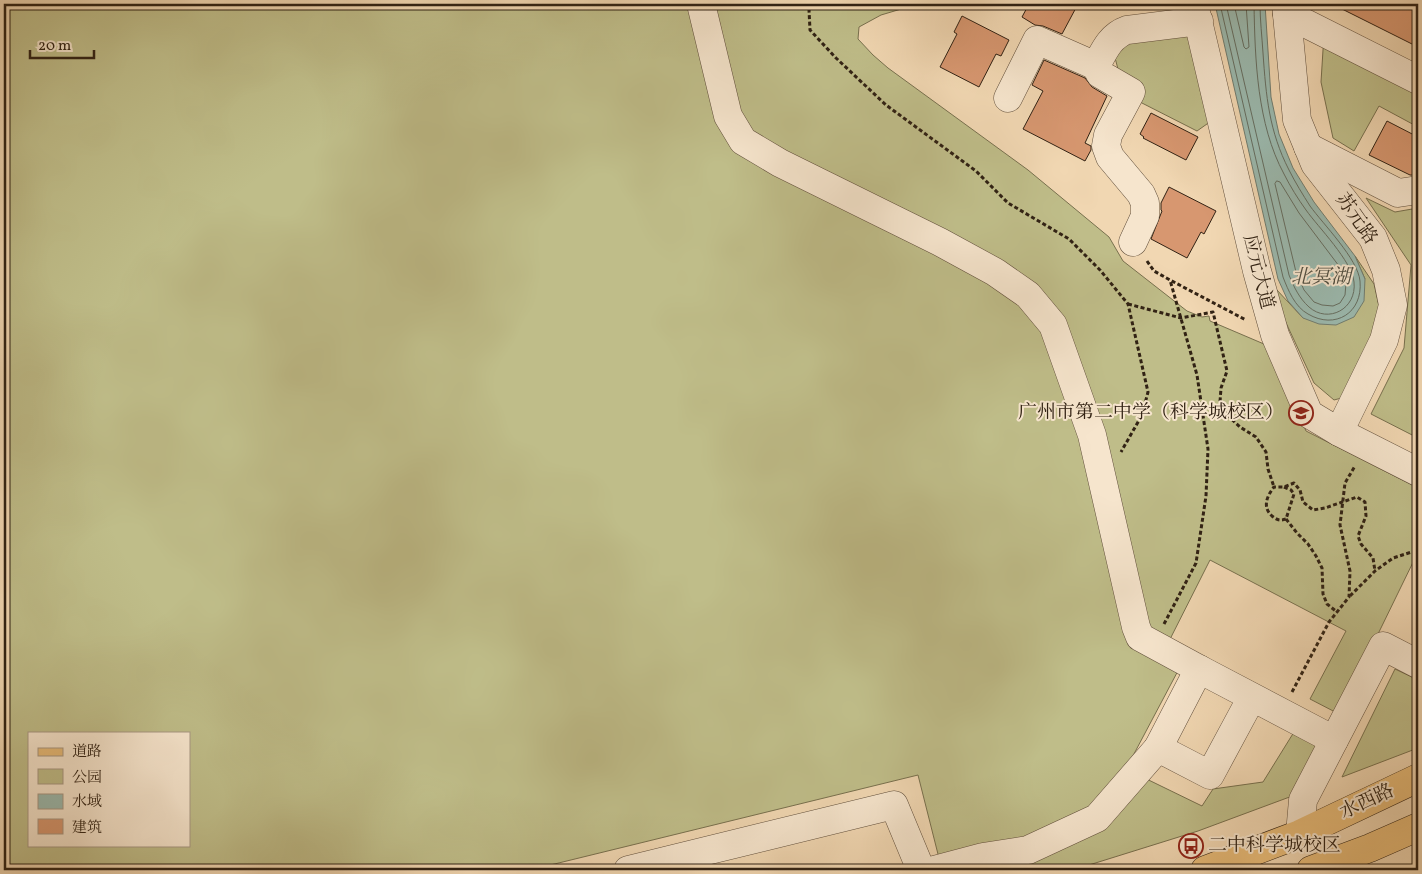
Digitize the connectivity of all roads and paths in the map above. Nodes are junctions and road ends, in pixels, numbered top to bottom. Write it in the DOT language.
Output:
graph roads {
  1 [pos="701,4"];
  2 [pos="814,4"];
  3 [pos="1286,9"];
  4 [pos="1196,12"];
  5 [pos="1096,66"];
  6 [pos="1418,80"];
  7 [pos="1008,98"];
  8 [pos="1308,148"];
  9 [pos="1418,190"];
  10 [pos="1133,242"];
  11 [pos="1170,280"];
  12 [pos="1128,304"];
  13 [pos="1181,318"];
  14 [pos="1275,335"];
  15 [pos="1339,432"];
  16 [pos="1366,446"];
  17 [pos="1418,472"];
  18 [pos="1104,483"];
  19 [pos="1274,487"];
  20 [pos="1284,487"];
  21 [pos="1343,501"];
  22 [pos="1286,519"];
  23 [pos="1418,550"];
  24 [pos="1375,571"];
  25 [pos="1349,597"];
  26 [pos="1337,612"];
  27 [pos="1154,645"];
  28 [pos="1418,664"];
  29 [pos="1199,669"];
  30 [pos="1252,697"];
  31 [pos="1281,712"];
  32 [pos="1334,740"];
  33 [pos="1158,748"];
  34 [pos="1418,778"];
  35 [pos="1418,827"];
  36 [pos="1300,834"];
  37 [pos="672,865"];
  38 [pos="628,870"];
  39 [pos="921,870"];
  40 [pos="934,870"];
  41 [pos="1204,870"];
  42 [pos="1311,870"];
  1 -- 18 [label="street"];
  2 -- 12 [label="path"];
  3 -- 6 [label="street"];
  3 -- 8 [label="street, 苏元路"];
  4 -- 5 [label="street"];
  4 -- 14 [label="street, 应元大道"];
  5 -- 7 [label="street"];
  5 -- 10 [label="street"];
  8 -- 9 [label="street"];
  8 -- 15 [label="street, 苏元路"];
  10 -- 11 [label="path"];
  11 -- 13 [label="path"];
  11 -- 14 [label="path"];
  12 -- 13 [label="path"];
  12 -- 18 [label="path"];
  13 -- 19 [label="path"];
  13 -- 27 [label="path"];
  14 -- 15 [label="street, 应元大道"];
  15 -- 16 [label="street, 应元大道"];
  16 -- 17 [label="street, 应元大道"];
  16 -- 21 [label="path"];
  18 -- 27 [label="street"];
  19 -- 20 [label="path"];
  19 -- 22 [label="path"];
  20 -- 21 [label="path"];
  20 -- 22 [label="path"];
  21 -- 24 [label="path"];
  21 -- 25 [label="path"];
  22 -- 26 [label="path"];
  23 -- 24 [label="path"];
  24 -- 25 [label="path"];
  25 -- 26 [label="path"];
  26 -- 31 [label="path"];
  27 -- 29 [label="street"];
  28 -- 32 [label="street"];
  29 -- 30 [label="street"];
  29 -- 33 [label="street"];
  30 -- 31 [label="street"];
  30 -- 33 [label="street"];
  31 -- 32 [label="street"];
  32 -- 36 [label="street"];
  33 -- 40 [label="street"];
  34 -- 36 [label="main road, 水西路"];
  35 -- 42 [label="main road"];
  36 -- 41 [label="main road, 水西路"];
  37 -- 38 [label="street"];
  37 -- 39 [label="street"];
}
